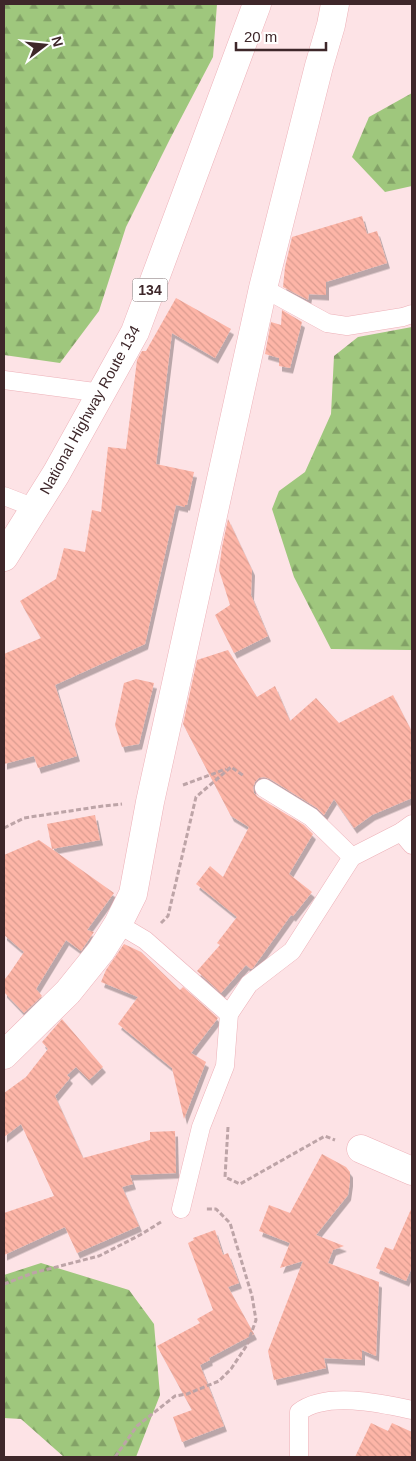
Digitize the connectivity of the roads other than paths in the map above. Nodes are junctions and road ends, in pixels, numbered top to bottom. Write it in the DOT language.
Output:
graph roads {
  1 [pos="257,4"];
  2 [pos="335,4"];
  3 [pos="263,288"];
  4 [pos="412,314"];
  5 [pos="4,380"];
  6 [pos="102,393"];
  7 [pos="4,496"];
  8 [pos="35,508"];
  9 [pos="4,557"];
  10 [pos="264,788"];
  11 [pos="408,834"];
  12 [pos="352,857"];
  13 [pos="118,924"];
  14 [pos="229,1014"];
  15 [pos="4,1055"];
  16 [pos="361,1149"];
  17 [pos="412,1171"];
  18 [pos="181,1209"];
  19 [pos="412,1410"];
  20 [pos="299,1457"];
  1 -- 6 [label="main road, National Highway Route 134 / 134"];
  2 -- 3 [label="main road"];
  3 -- 4 [label="lane"];
  3 -- 13 [label="main road"];
  5 -- 6 [label="lane"];
  6 -- 8 [label="main road, National Highway Route 134 / 134"];
  7 -- 8 [label="lane"];
  8 -- 9 [label="main road, National Highway Route 134 / 134"];
  10 -- 12 [label="lane"];
  11 -- 12 [label="lane"];
  12 -- 14 [label="lane"];
  13 -- 14 [label="lane"];
  13 -- 15 [label="main road"];
  14 -- 18 [label="lane"];
  16 -- 17 [label="main road"];
  19 -- 20 [label="lane"];
}
